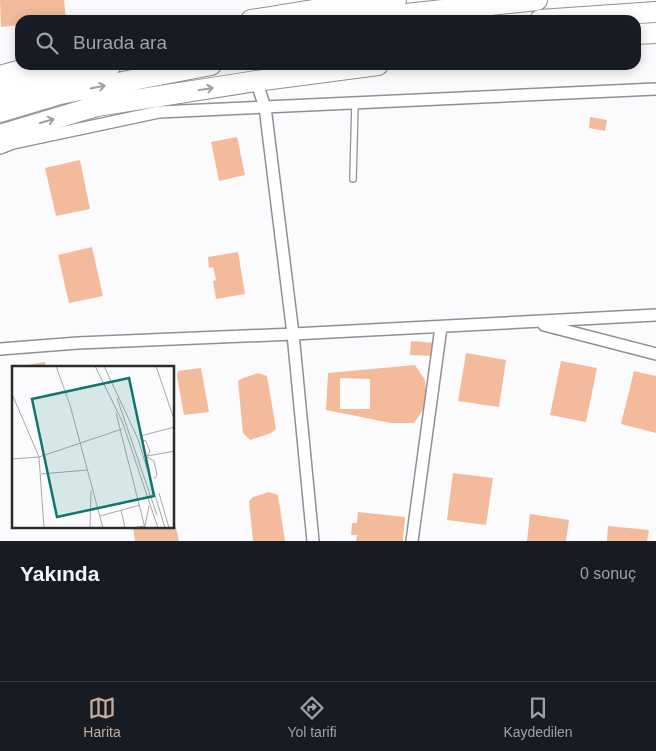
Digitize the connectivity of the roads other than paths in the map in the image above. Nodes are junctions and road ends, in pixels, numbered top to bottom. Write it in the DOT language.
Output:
graph roads {
  1 [pos="396,0"];
  2 [pos="537,0"];
  3 [pos="320,5"];
  4 [pos="347,8"];
  5 [pos="656,12"];
  6 [pos="274,15"];
  7 [pos="612,15"];
  8 [pos="656,33"];
  9 [pos="641,34"];
  10 [pos="21,70"];
  11 [pos="90,70"];
  12 [pos="185,70"];
  13 [pos="340,70"];
  14 [pos="0,76"];
  15 [pos="256,81"];
  16 [pos="656,89"];
  17 [pos="0,95"];
  18 [pos="355,103"];
  19 [pos="265,108"];
  20 [pos="0,112"];
  21 [pos="0,135"];
  22 [pos="0,148"];
  23 [pos="353,179"];
  24 [pos="656,315"];
  25 [pos="532,322"];
  26 [pos="441,326"];
  27 [pos="293,334"];
  28 [pos="0,349"];
  29 [pos="656,354"];
  30 [pos="313,541"];
  31 [pos="412,541"];
  1 -- 4 [label="highway"];
  2 -- 4 [label="highway"];
  3 -- 4 [label="highway"];
  3 -- 6 [label="highway"];
  5 -- 7 [label="highway"];
  8 -- 9 [label="highway"];
  10 -- 14 [label="highway"];
  11 -- 17 [label="highway"];
  20 -- 12 [label="highway, one-way"];
  13 -- 15 [label="highway"];
  15 -- 19 [label="street"];
  21 -- 15 [label="highway, one-way"];
  16 -- 18 [label="street"];
  18 -- 19 [label="street"];
  18 -- 23 [label="lane"];
  19 -- 22 [label="street"];
  19 -- 27 [label="street"];
  24 -- 25 [label="street"];
  25 -- 26 [label="street"];
  25 -- 29 [label="street"];
  26 -- 27 [label="street"];
  26 -- 31 [label="street"];
  27 -- 28 [label="street"];
  27 -- 30 [label="street"];
}
